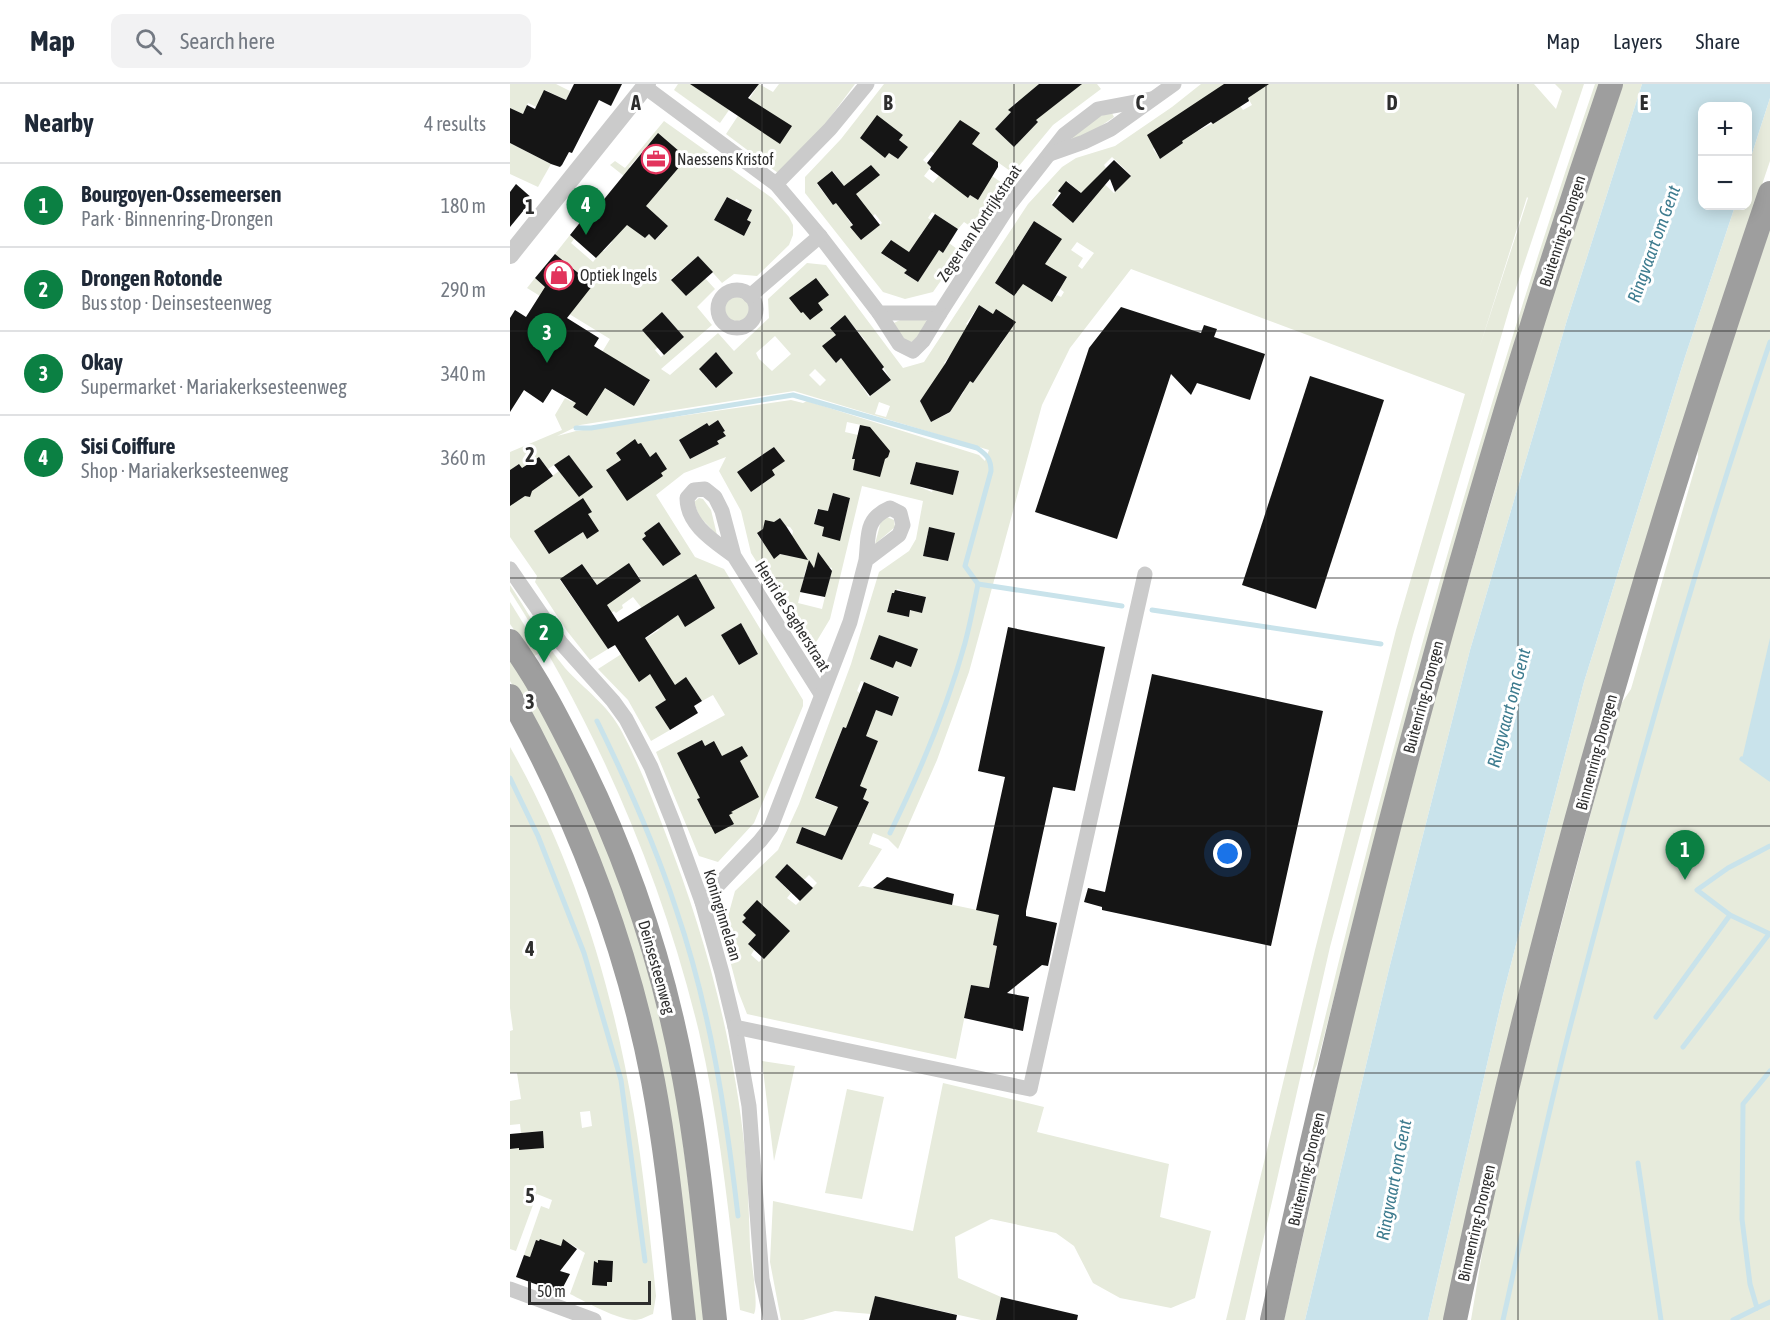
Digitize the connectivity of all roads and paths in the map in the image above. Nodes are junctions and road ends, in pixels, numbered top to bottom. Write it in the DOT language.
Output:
graph roads {
  1 [pos="867,84"];
  2 [pos="1173,84"];
  3 [pos="1611,84"];
  4 [pos="646,86"];
  5 [pos="1151,99"];
  6 [pos="1050,154"];
  7 [pos="776,184"];
  8 [pos="1770,193"];
  9 [pos="820,236"];
  10 [pos="510,255"];
  11 [pos="750,296"];
  12 [pos="879,313"];
  13 [pos="940,313"];
  14 [pos="734,556"];
  15 [pos="866,560"];
  16 [pos="510,569"];
  17 [pos="1145,574"];
  18 [pos="510,641"];
  19 [pos="821,694"];
  20 [pos="510,696"];
  21 [pos="702,902"];
  22 [pos="735,1027"];
  23 [pos="677,1252"];
  24 [pos="510,1289"];
  25 [pos="594,1320"];
  26 [pos="670,1320"];
  27 [pos="684,1320"];
  28 [pos="715,1320"];
  29 [pos="771,1320"];
  30 [pos="1272,1320"];
  31 [pos="1455,1320"];
  1 -- 7 [label="street"];
  2 -- 5 [label="street, Zeger van Kortrijkstraat"];
  3 -- 30 [label="highway, Buitenring-Drongen"];
  4 -- 7 [label="street, Zeger van Kortrijkstraat"];
  4 -- 10 [label="street"];
  5 -- 6 [label="street, Zeger van Kortrijkstraat"];
  5 -- 6 [label="street, Zeger van Kortrijkstraat"];
  6 -- 13 [label="street, Zeger van Kortrijkstraat"];
  7 -- 9 [label="street, Zeger van Kortrijkstraat"];
  8 -- 31 [label="highway, Binnenring-Drongen"];
  9 -- 11 [label="street"];
  9 -- 12 [label="street, Zeger van Kortrijkstraat"];
  12 -- 13 [label="street"];
  12 -- 13 [label="street, Zeger van Kortrijkstraat"];
  14 -- 19 [label="street, Henri de Sagherstraat"];
  15 -- 19 [label="street, Henri de Sagherstraat"];
  16 -- 21 [label="street, Koninginnelaan"];
  17 -- 22 [label="street"];
  18 -- 28 [label="highway, Deinsesteenweg"];
  19 -- 21 [label="street, Henri de Sagherstraat"];
  20 -- 23 [label="highway, Deinsesteenweg"];
  21 -- 22 [label="street, Koninginnelaan"];
  22 -- 29 [label="street, Koninginnelaan"];
  23 -- 26 [label="highway"];
  23 -- 27 [label="highway, Deinsesteenweg"];
  24 -- 25 [label="street"];
}
